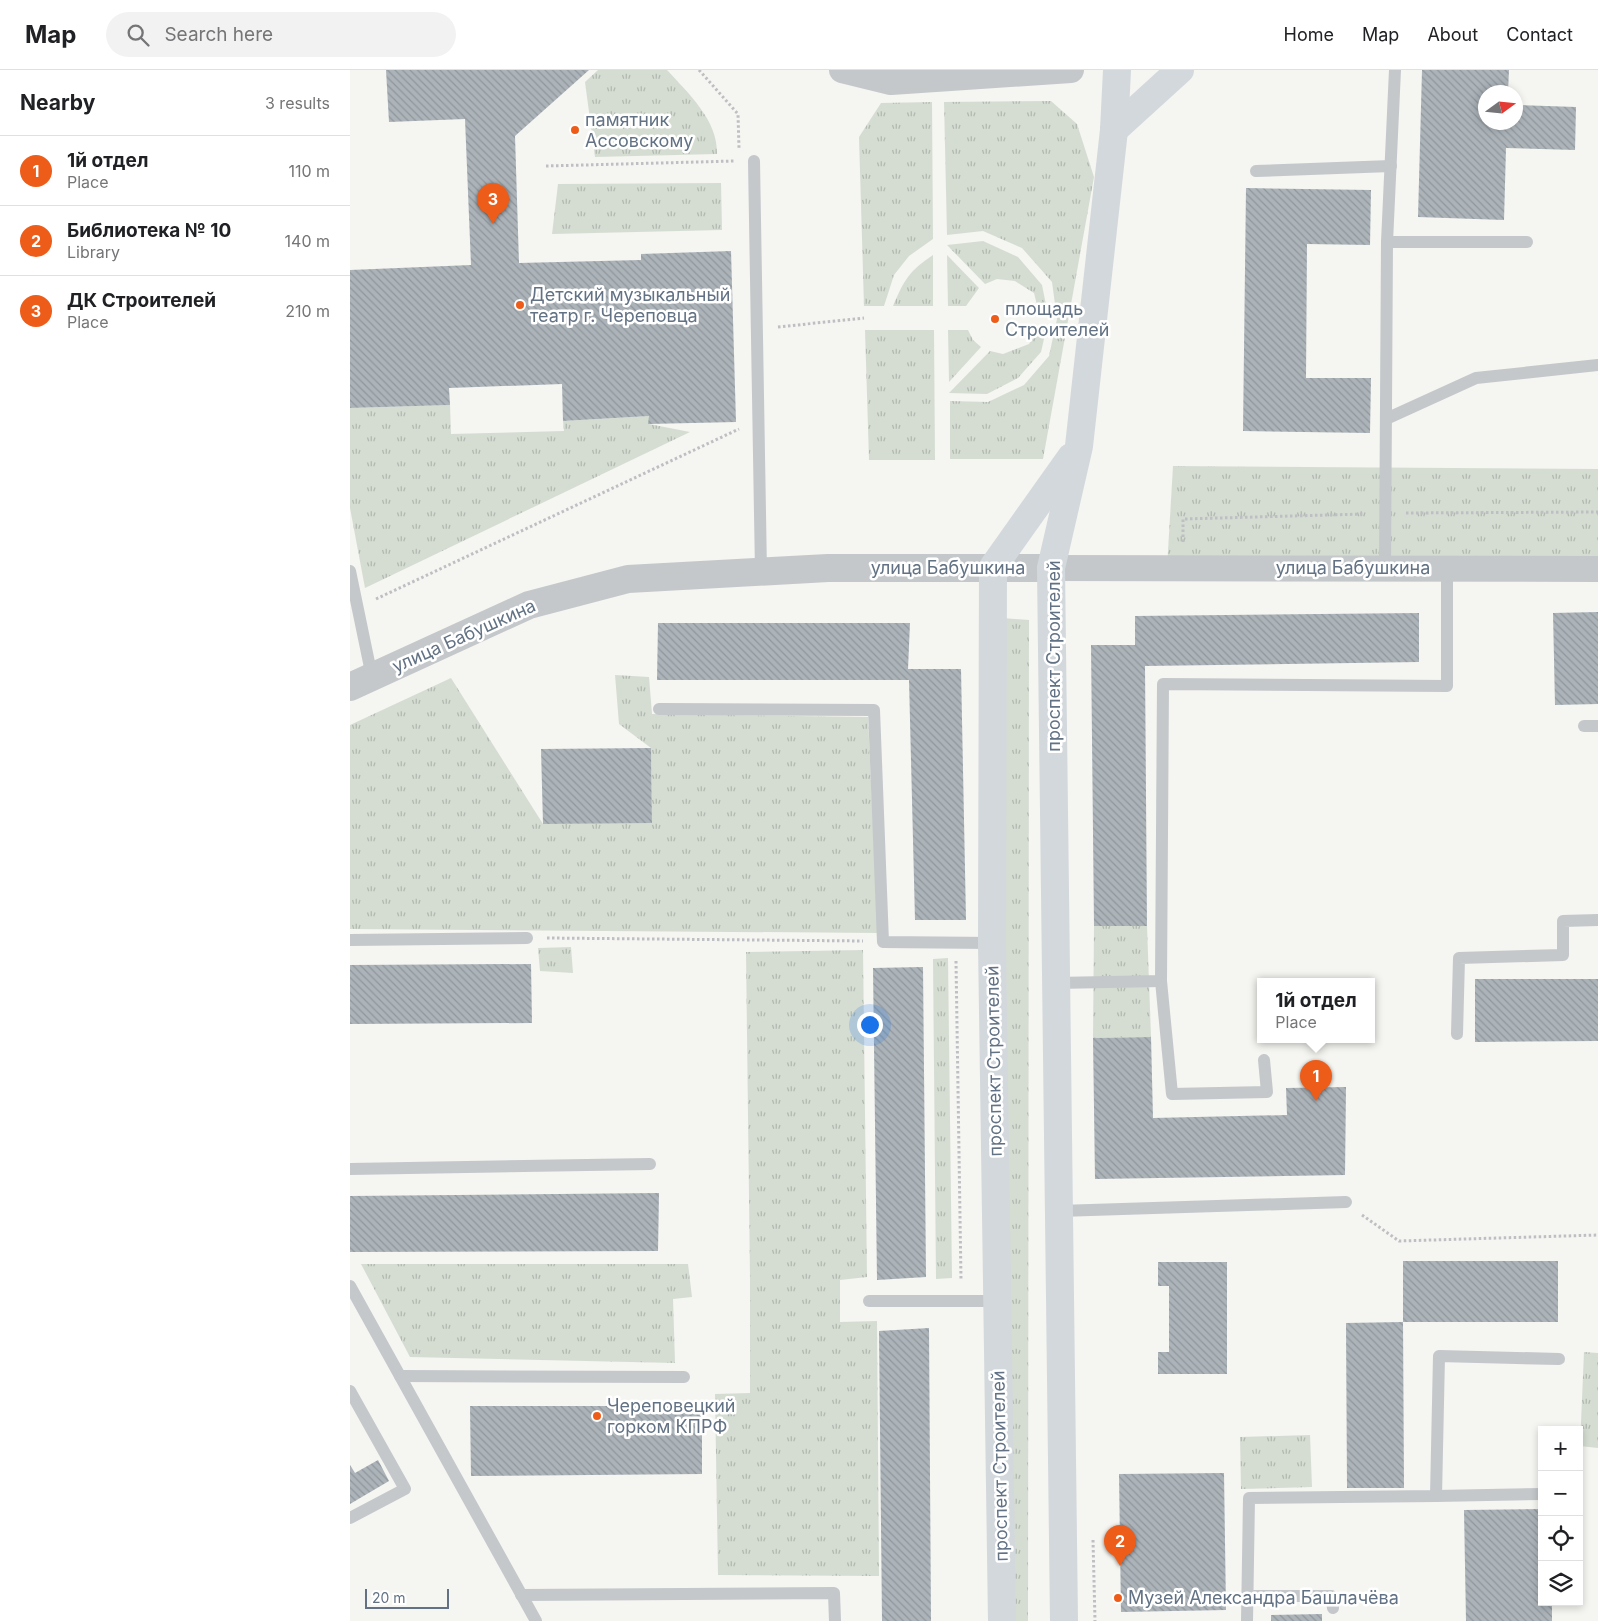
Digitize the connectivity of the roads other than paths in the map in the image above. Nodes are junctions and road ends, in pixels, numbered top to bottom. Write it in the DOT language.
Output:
graph roads {
  1 [pos="842,70"];
  2 [pos="1071,70"];
  3 [pos="1117,70"];
  4 [pos="1180,70"];
  5 [pos="1395,70"];
  6 [pos="1114,130"];
  7 [pos="754,161"];
  8 [pos="1391,166"];
  9 [pos="1256,171"];
  10 [pos="1388,242"];
  11 [pos="1527,242"];
  12 [pos="1598,365"];
  13 [pos="1386,419"];
  14 [pos="1079,446"];
  15 [pos="993,567"];
  16 [pos="1050,568"];
  17 [pos="1386,568"];
  18 [pos="1447,568"];
  19 [pos="1598,569"];
  20 [pos="350,571"];
  21 [pos="761,572"];
  22 [pos="361,682"];
  23 [pos="658,709"];
  24 [pos="1584,726"];
  25 [pos="1598,726"];
  26 [pos="1598,920"];
  27 [pos="527,938"];
  28 [pos="350,940"];
  29 [pos="992,943"];
  30 [pos="1161,981"];
  31 [pos="1055,983"];
  32 [pos="1457,1034"];
  33 [pos="1264,1060"];
  34 [pos="650,1164"];
  35 [pos="350,1169"];
  36 [pos="1346,1202"];
  37 [pos="1059,1210"];
  38 [pos="350,1286"];
  39 [pos="869,1301"];
  40 [pos="997,1301"];
  41 [pos="1559,1359"];
  42 [pos="400,1376"];
  43 [pos="684,1377"];
  44 [pos="350,1391"];
  45 [pos="1538,1494"];
  46 [pos="1436,1496"];
  47 [pos="350,1518"];
  48 [pos="521,1595"];
  49 [pos="1248,1596"];
  50 [pos="1333,1608"];
  51 [pos="536,1621"];
  52 [pos="835,1621"];
  53 [pos="1002,1621"];
  54 [pos="1064,1621"];
  55 [pos="1247,1621"];
  1 -- 2 [label="street"];
  3 -- 6 [label="main road, проспект Строителей"];
  4 -- 6 [label="main road"];
  5 -- 8 [label="lane"];
  6 -- 14 [label="main road, проспект Строителей"];
  7 -- 21 [label="lane"];
  8 -- 9 [label="lane"];
  8 -- 10 [label="lane"];
  10 -- 11 [label="lane"];
  10 -- 13 [label="lane"];
  12 -- 13 [label="lane"];
  13 -- 17 [label="lane"];
  14 -- 15 [label="main road"];
  14 -- 16 [label="main road, проспект Строителей"];
  15 -- 16 [label="street, улица Бабушкина"];
  15 -- 21 [label="street, улица Бабушкина"];
  15 -- 29 [label="main road, проспект Строителей"];
  16 -- 17 [label="street, улица Бабушкина"];
  16 -- 31 [label="main road, проспект Строителей"];
  17 -- 18 [label="street, улица Бабушкина"];
  18 -- 19 [label="street, улица Бабушкина"];
  18 -- 30 [label="lane"];
  20 -- 22 [label="lane"];
  21 -- 22 [label="street, улица Бабушкина"];
  23 -- 29 [label="lane"];
  24 -- 25 [label="lane"];
  26 -- 32 [label="lane"];
  27 -- 28 [label="lane"];
  29 -- 40 [label="main road, проспект Строителей"];
  30 -- 31 [label="lane"];
  30 -- 33 [label="lane"];
  31 -- 37 [label="main road, проспект Строителей"];
  34 -- 35 [label="lane"];
  36 -- 37 [label="lane"];
  37 -- 54 [label="main road, проспект Строителей"];
  38 -- 42 [label="lane"];
  39 -- 40 [label="lane"];
  40 -- 53 [label="main road, проспект Строителей"];
  41 -- 46 [label="lane"];
  42 -- 43 [label="lane"];
  42 -- 48 [label="lane"];
  44 -- 47 [label="lane"];
  45 -- 46 [label="lane"];
  46 -- 49 [label="lane"];
  48 -- 51 [label="lane"];
  48 -- 52 [label="lane"];
  49 -- 50 [label="lane"];
  49 -- 55 [label="lane"];
}
